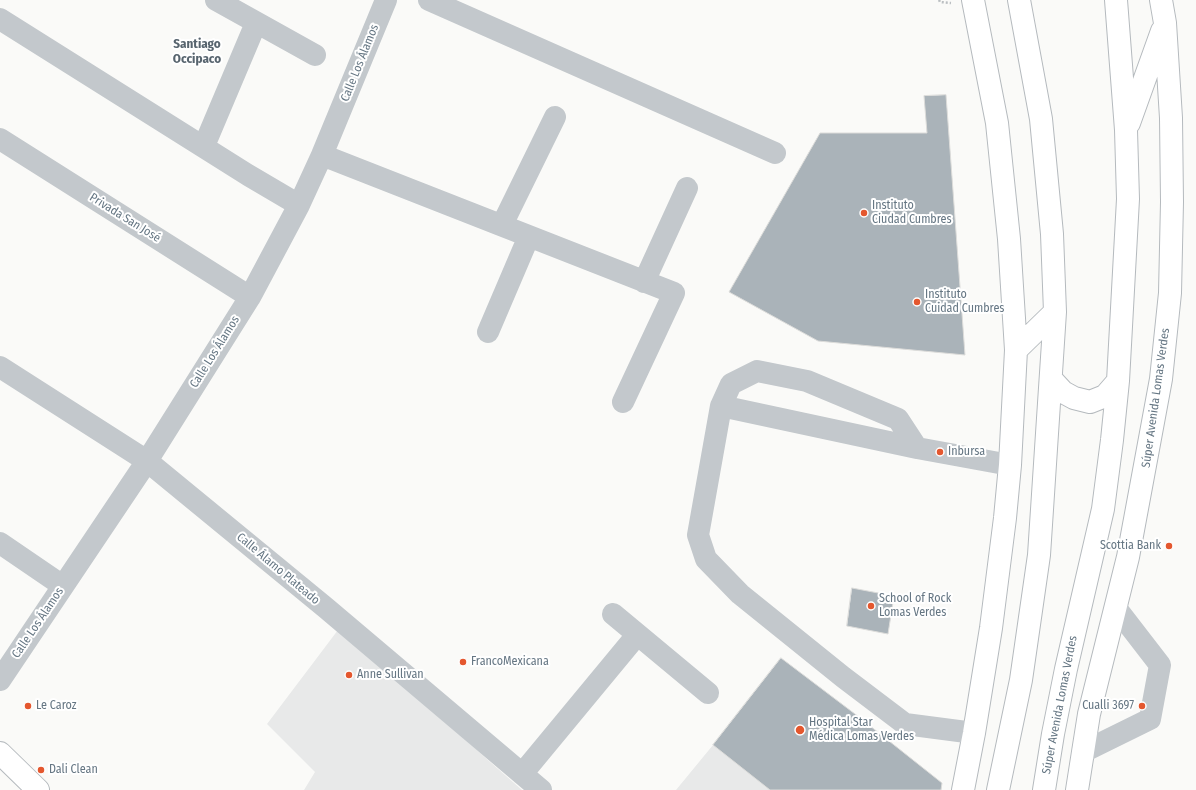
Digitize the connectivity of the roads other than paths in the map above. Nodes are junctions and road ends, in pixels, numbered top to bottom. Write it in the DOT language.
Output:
graph roads {
  1 [pos="216,0"];
  2 [pos="386,0"];
  3 [pos="429,0"];
  4 [pos="972,0"];
  5 [pos="1019,0"];
  6 [pos="1116,0"];
  7 [pos="1161,0"];
  8 [pos="1174,0"];
  9 [pos="0,19"];
  10 [pos="1165,22"];
  11 [pos="256,23"];
  12 [pos="315,55"];
  13 [pos="555,117"];
  14 [pos="1126,130"];
  15 [pos="0,139"];
  16 [pos="204,146"];
  17 [pos="775,153"];
  18 [pos="322,156"];
  19 [pos="687,188"];
  20 [pos="299,205"];
  21 [pos="502,225"];
  22 [pos="530,236"];
  23 [pos="644,282"];
  24 [pos="250,297"];
  25 [pos="1055,312"];
  26 [pos="488,332"];
  27 [pos="1016,350"];
  28 [pos="0,367"];
  29 [pos="1051,379"];
  30 [pos="1118,381"];
  31 [pos="623,402"];
  32 [pos="721,406"];
  33 [pos="917,448"];
  34 [pos="147,461"];
  35 [pos="1010,466"];
  36 [pos="0,543"];
  37 [pos="64,586"];
  38 [pos="1116,608"];
  39 [pos="612,614"];
  40 [pos="637,635"];
  41 [pos="0,680"];
  42 [pos="708,693"];
  43 [pos="974,733"];
  44 [pos="0,752"];
  45 [pos="1083,752"];
  46 [pos="522,774"];
  47 [pos="38,790"];
  48 [pos="541,790"];
  49 [pos="963,790"];
  50 [pos="998,790"];
  51 [pos="1044,790"];
  52 [pos="1077,790"];
  1 -- 11 [label="street"];
  2 -- 18 [label="street, Calle Los Álamos"];
  3 -- 17 [label="street"];
  4 -- 27 [label="main road"];
  5 -- 25 [label="main road"];
  6 -- 14 [label="main road, Súper Avenida Lomas Verdes"];
  7 -- 10 [label="main road, Súper Avenida Lomas Verdes"];
  8 -- 10 [label="main road"];
  9 -- 16 [label="street"];
  10 -- 14 [label="main road"];
  10 -- 38 [label="main road, Súper Avenida Lomas Verdes"];
  11 -- 12 [label="street"];
  11 -- 16 [label="street"];
  13 -- 21 [label="street"];
  14 -- 30 [label="main road, Súper Avenida Lomas Verdes"];
  15 -- 24 [label="street, Privada San José"];
  16 -- 20 [label="street"];
  18 -- 20 [label="street, Calle Los Álamos"];
  18 -- 21 [label="street"];
  19 -- 23 [label="street"];
  20 -- 24 [label="street, Calle Los Álamos"];
  21 -- 22 [label="street"];
  22 -- 23 [label="street"];
  22 -- 26 [label="street"];
  23 -- 31 [label="street"];
  24 -- 34 [label="street, Calle Los Álamos"];
  25 -- 27 [label="main road"];
  25 -- 29 [label="main road"];
  27 -- 35 [label="main road"];
  28 -- 34 [label="street, Calle Álamo Plateado"];
  29 -- 30 [label="main road"];
  29 -- 50 [label="main road"];
  30 -- 51 [label="main road, Súper Avenida Lomas Verdes"];
  32 -- 33 [label="street"];
  32 -- 33 [label="street"];
  32 -- 43 [label="street"];
  33 -- 35 [label="street"];
  34 -- 37 [label="street, Calle Los Álamos"];
  34 -- 46 [label="street, Calle Álamo Plateado"];
  35 -- 43 [label="main road"];
  36 -- 37 [label="street"];
  37 -- 41 [label="street, Calle Los Álamos"];
  38 -- 45 [label="main road, Súper Avenida Lomas Verdes"];
  38 -- 45 [label="street"];
  39 -- 40 [label="street"];
  40 -- 42 [label="street"];
  40 -- 46 [label="street"];
  43 -- 49 [label="main road"];
  44 -- 47 [label="main road"];
  45 -- 52 [label="main road, Súper Avenida Lomas Verdes"];
  46 -- 48 [label="street, Calle Álamo Plateado"];
}
